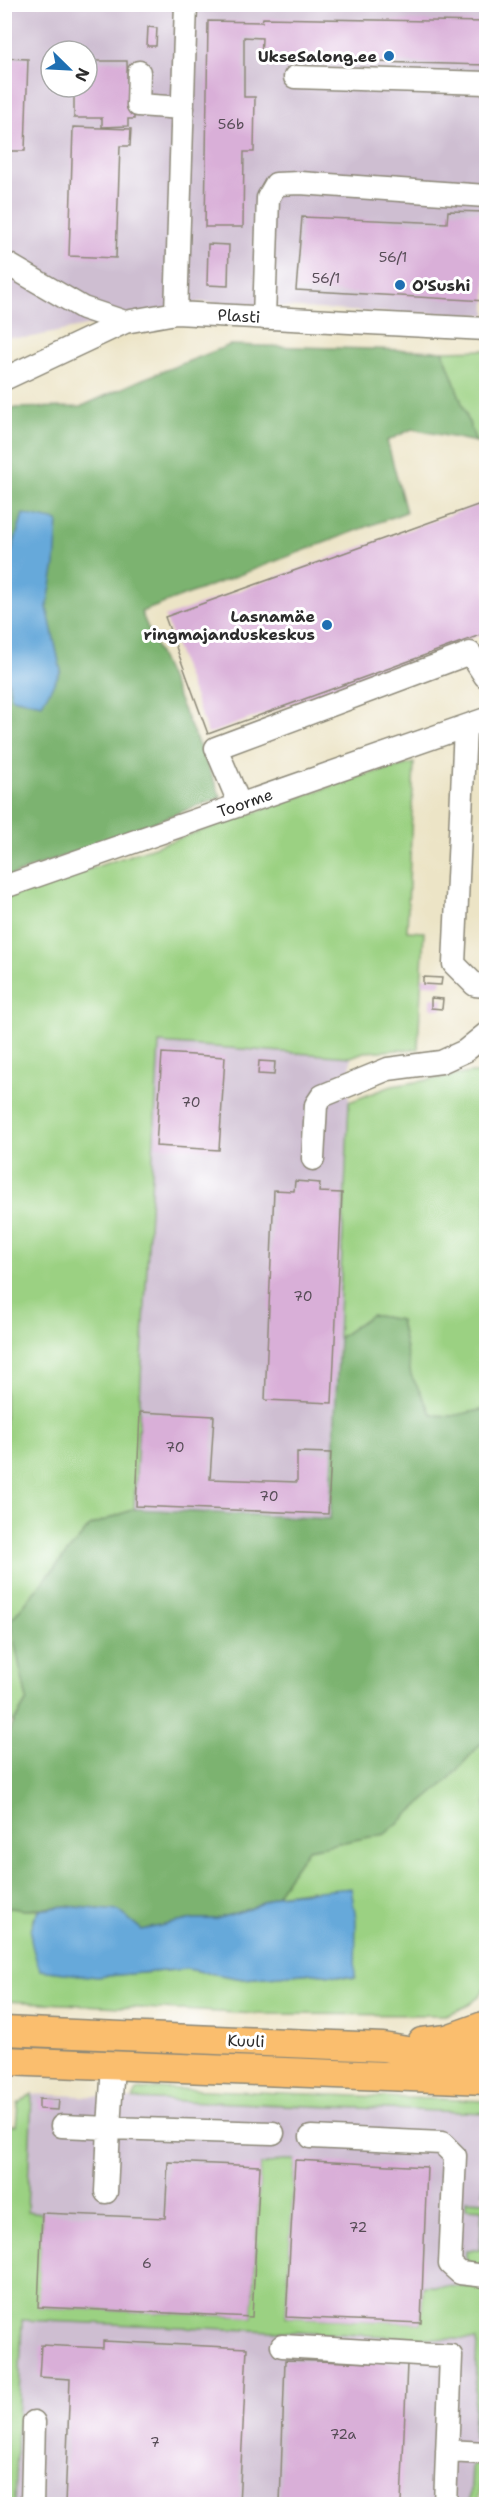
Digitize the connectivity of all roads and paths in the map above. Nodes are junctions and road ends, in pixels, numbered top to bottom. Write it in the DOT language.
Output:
graph roads {
  1 [pos="186,4"];
  2 [pos="139,72"];
  3 [pos="295,76"];
  4 [pos="486,83"];
  5 [pos="183,108"];
  6 [pos="486,196"];
  7 [pos="4,262"];
  8 [pos="176,313"];
  9 [pos="264,318"];
  10 [pos="125,322"];
  11 [pos="486,329"];
  12 [pos="4,380"];
  13 [pos="486,677"];
  14 [pos="486,719"];
  15 [pos="465,728"];
  16 [pos="240,805"];
  17 [pos="4,887"];
  18 [pos="486,986"];
  19 [pos="486,1034"];
  20 [pos="313,1159"];
  21 [pos="486,2025"];
  22 [pos="4,2031"];
  23 [pos="383,2047"];
  24 [pos="486,2056"];
  25 [pos="4,2061"];
  26 [pos="113,2065"];
  27 [pos="486,2080"];
  28 [pos="62,2126"];
  29 [pos="109,2128"];
  30 [pos="273,2133"];
  31 [pos="311,2137"];
  32 [pos="106,2192"];
  33 [pos="486,2276"];
  34 [pos="282,2346"];
  35 [pos="34,2422"];
  36 [pos="447,2451"];
  37 [pos="486,2453"];
  38 [pos="32,2505"];
  39 [pos="445,2505"];
  1 -- 5 [label="lane"];
  2 -- 5 [label="lane"];
  3 -- 4 [label="lane"];
  5 -- 8 [label="lane"];
  6 -- 9 [label="lane"];
  7 -- 10 [label="lane"];
  8 -- 9 [label="lane, Plasti"];
  8 -- 10 [label="lane, Plasti"];
  9 -- 11 [label="lane, Plasti"];
  10 -- 12 [label="lane, Plasti"];
  13 -- 16 [label="lane"];
  14 -- 15 [label="lane, Toorme"];
  15 -- 16 [label="lane, Toorme"];
  15 -- 18 [label="lane"];
  16 -- 17 [label="lane, Toorme"];
  19 -- 20 [label="lane"];
  21 -- 23 [label="main road"];
  22 -- 23 [label="main road, Kuuli"];
  23 -- 24 [label="main road, Kuuli"];
  25 -- 26 [label="main road, Kuuli"];
  26 -- 27 [label="main road, Kuuli"];
  26 -- 29 [label="lane"];
  28 -- 29 [label="lane"];
  29 -- 30 [label="lane"];
  29 -- 32 [label="lane"];
  31 -- 33 [label="lane"];
  34 -- 36 [label="lane"];
  35 -- 38 [label="lane"];
  36 -- 37 [label="lane"];
  36 -- 39 [label="lane"];
}
